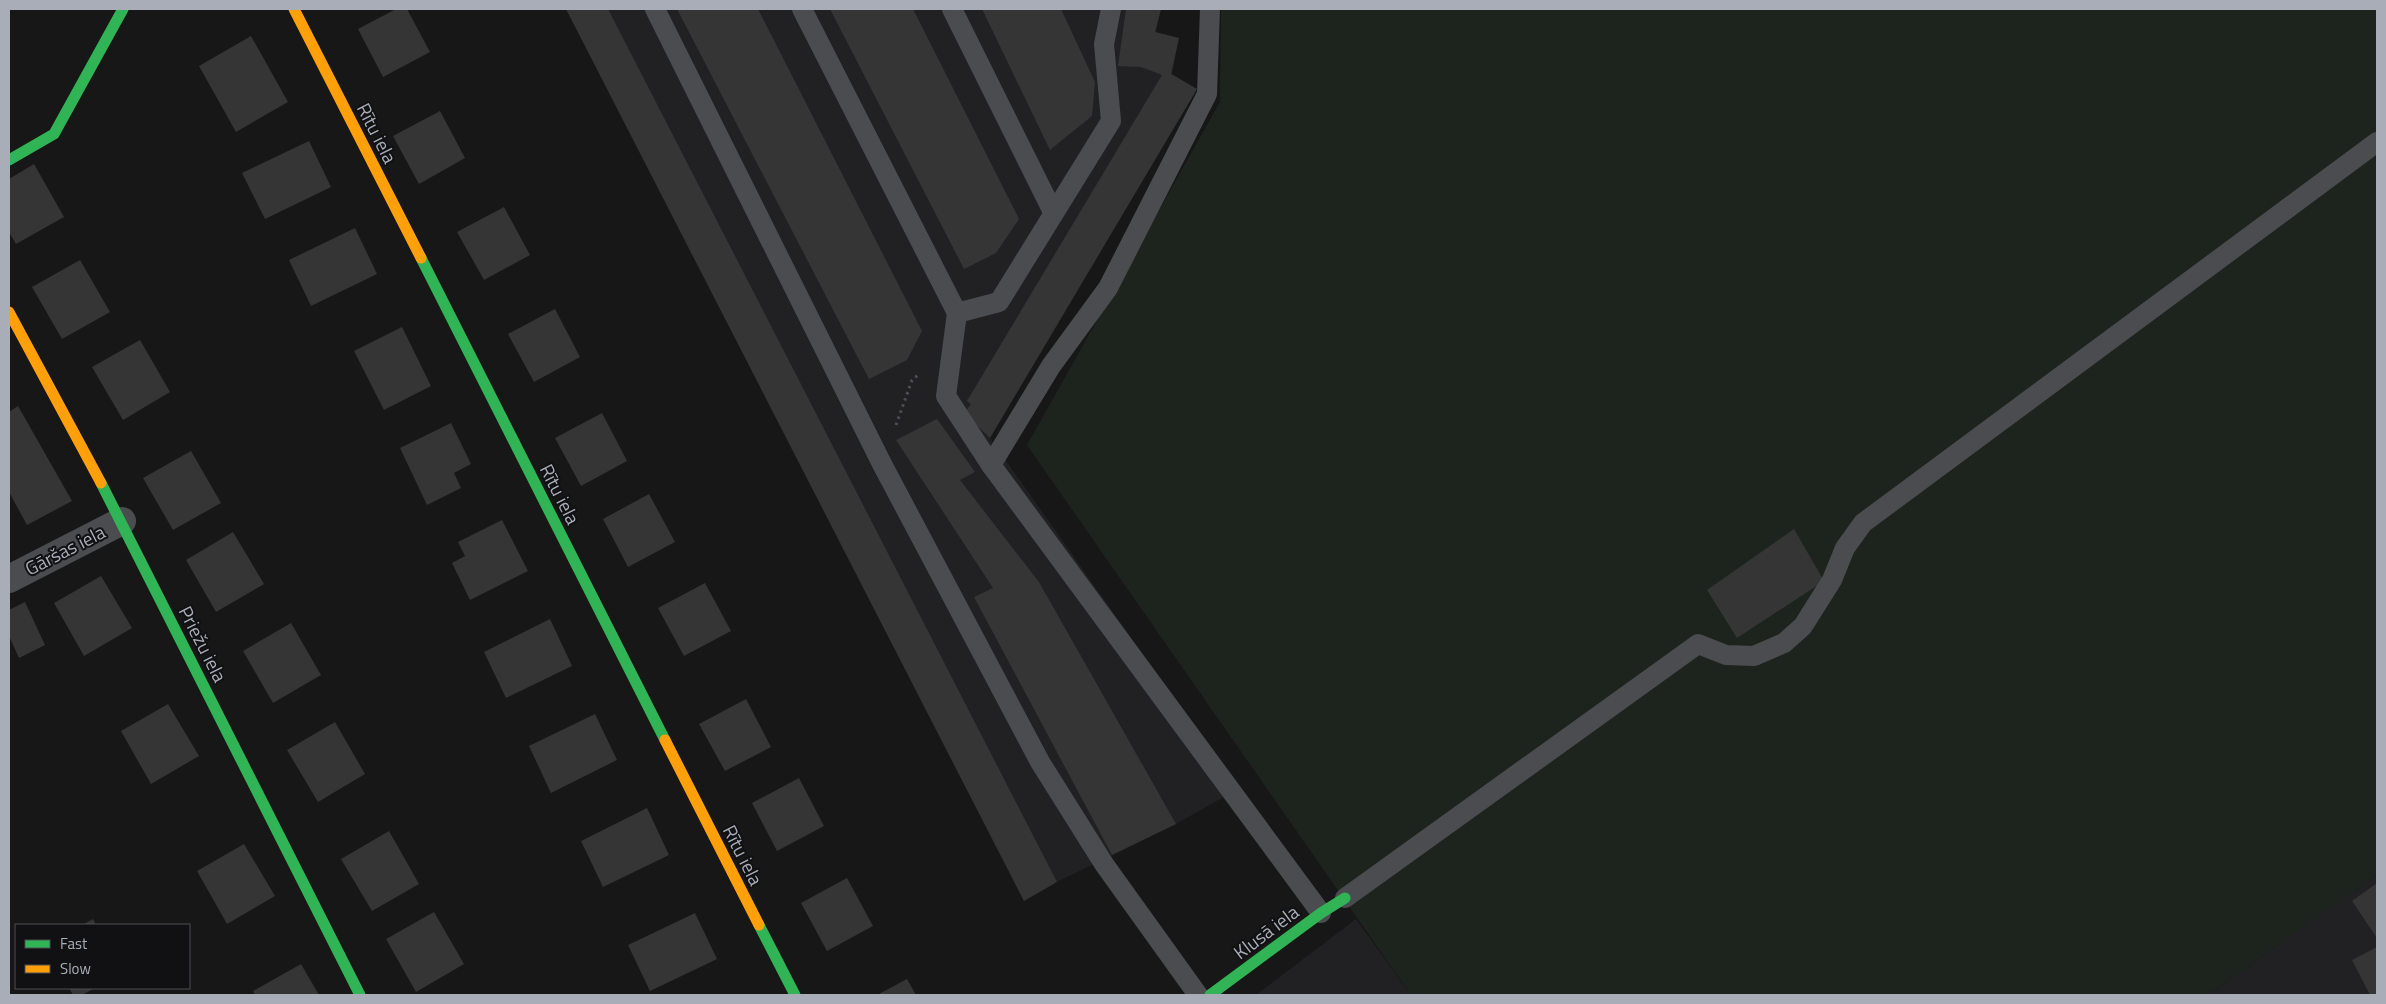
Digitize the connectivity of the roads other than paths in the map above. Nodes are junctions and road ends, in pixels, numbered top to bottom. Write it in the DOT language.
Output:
graph roads {
  1 [pos="123,9"];
  2 [pos="294,9"];
  3 [pos="655,9"];
  4 [pos="802,9"];
  5 [pos="952,9"];
  6 [pos="1111,9"];
  7 [pos="1210,9"];
  8 [pos="2377,142"];
  9 [pos="9,160"];
  10 [pos="1053,212"];
  11 [pos="9,312"];
  12 [pos="957,313"];
  13 [pos="991,465"];
  14 [pos="122,520"];
  15 [pos="9,578"];
  16 [pos="1345,898"];
  17 [pos="1321,913"];
  18 [pos="360,995"];
  19 [pos="795,995"];
  20 [pos="1198,995"];
  21 [pos="1210,995"];
  1 -- 9 [label="street"];
  2 -- 19 [label="street, Rītu iela"];
  3 -- 20 [label="lane"];
  4 -- 12 [label="lane"];
  5 -- 10 [label="lane"];
  6 -- 10 [label="lane"];
  7 -- 13 [label="lane"];
  8 -- 16 [label="lane"];
  10 -- 12 [label="lane"];
  11 -- 14 [label="street, Priežu iela"];
  12 -- 13 [label="lane"];
  13 -- 17 [label="lane"];
  14 -- 15 [label="street, Gāršas iela"];
  14 -- 18 [label="street, Priežu iela"];
  16 -- 17 [label="street, Klusā iela"];
  17 -- 21 [label="street, Klusā iela"];
}
